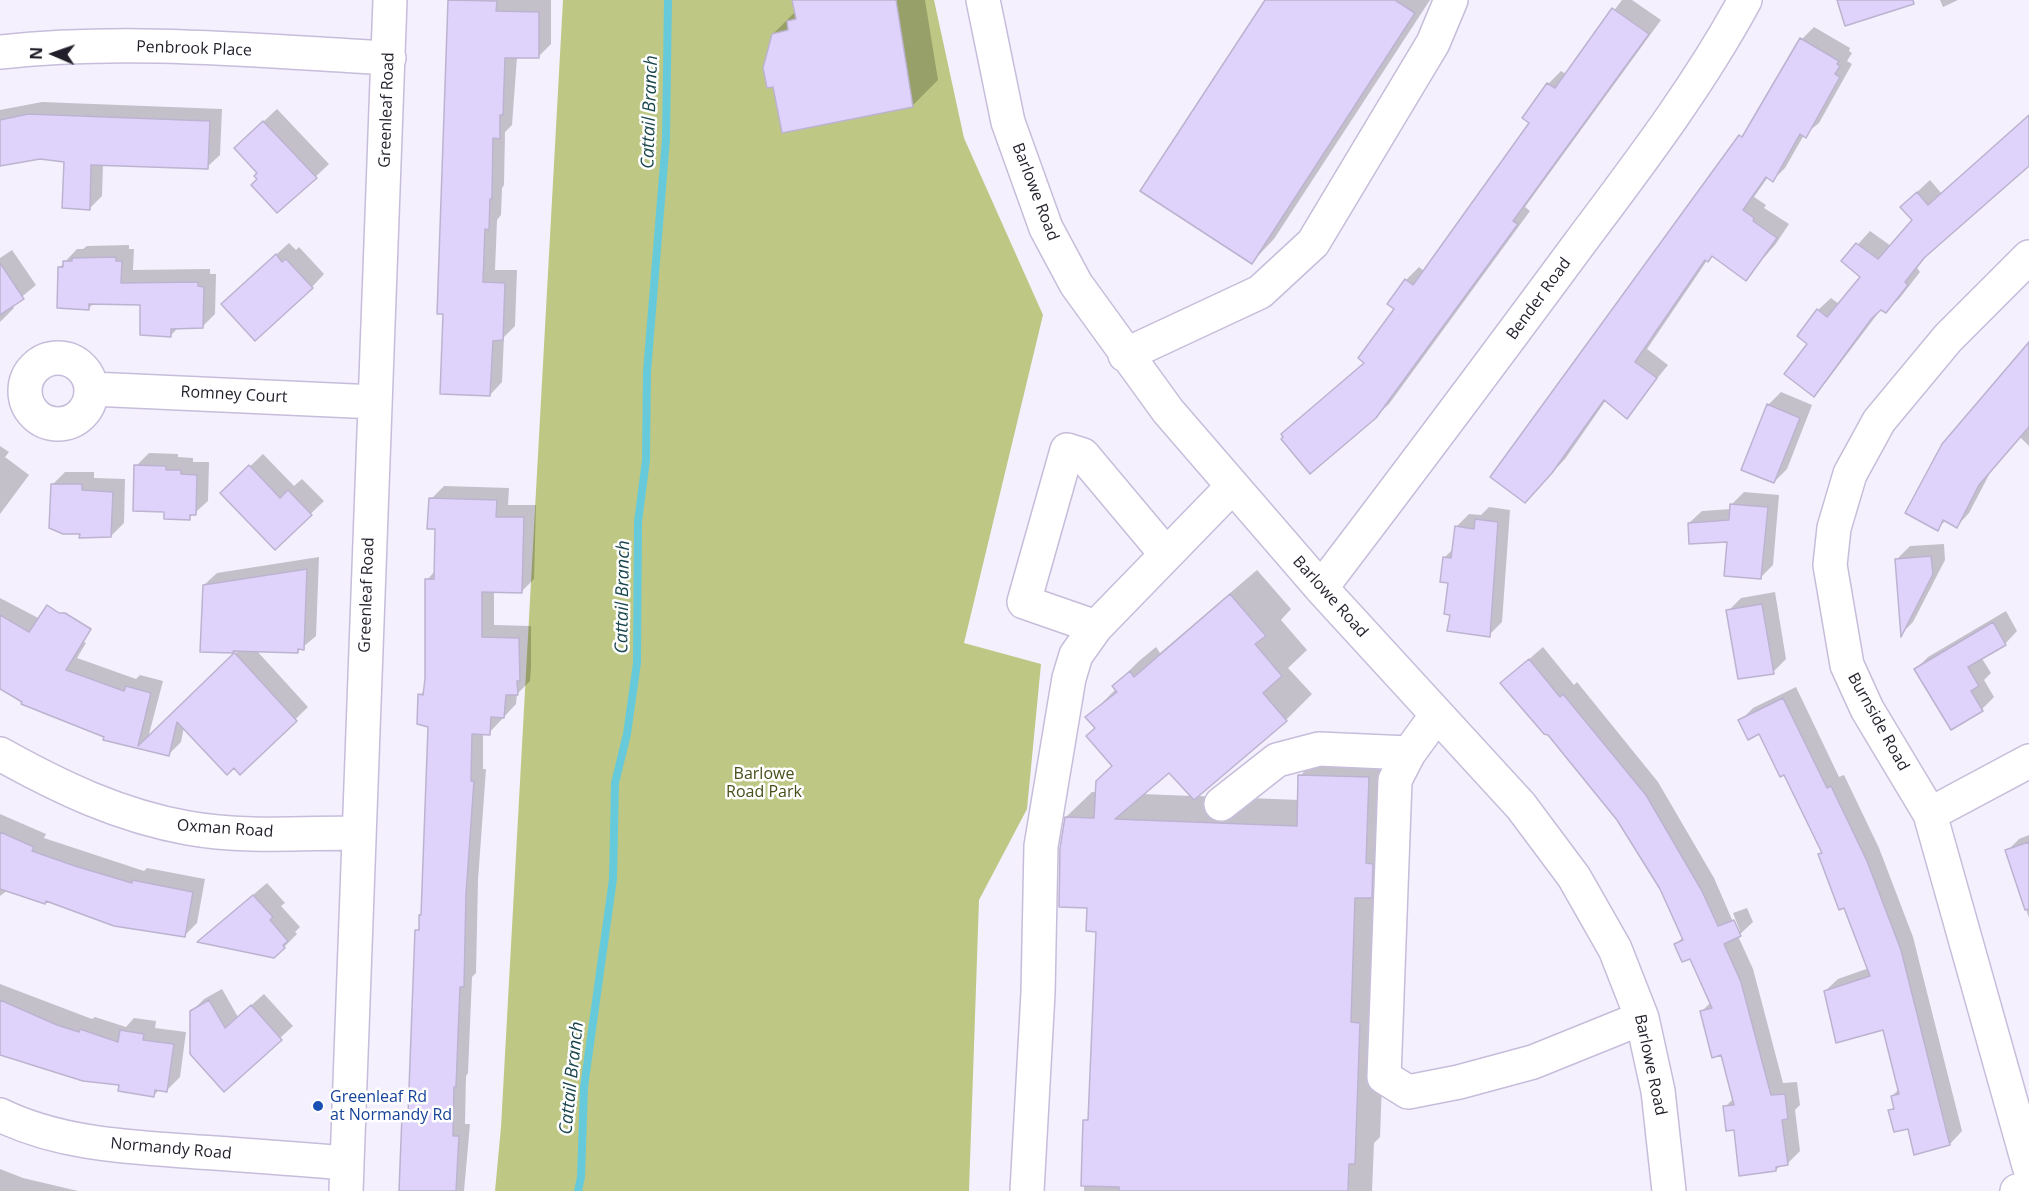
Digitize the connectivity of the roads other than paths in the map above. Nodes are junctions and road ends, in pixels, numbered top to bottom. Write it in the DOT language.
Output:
graph roads {
  1 [pos="390,0"];
  2 [pos="983,0"];
  3 [pos="1451,0"];
  4 [pos="1745,0"];
  5 [pos="0,52"];
  6 [pos="389,58"];
  7 [pos="2029,257"];
  8 [pos="1125,355"];
  9 [pos="92,389"];
  10 [pos="375,402"];
  11 [pos="1232,487"];
  12 [pos="1166,554"];
  13 [pos="1321,588"];
  14 [pos="1096,627"];
  15 [pos="1436,716"];
  16 [pos="1409,753"];
  17 [pos="0,754"];
  18 [pos="2029,761"];
  19 [pos="1221,804"];
  20 [pos="1930,814"];
  21 [pos="358,833"];
  22 [pos="1642,1018"];
  23 [pos="0,1115"];
  24 [pos="2029,1166"];
  25 [pos="345,1177"];
  26 [pos="2029,1187"];
  27 [pos="1027,1191"];
  28 [pos="1669,1191"];
  29 [pos="2017,1191"];
  1 -- 6 [label="street, Greenleaf Road"];
  2 -- 8 [label="street, Barlowe Road"];
  3 -- 8 [label="street"];
  4 -- 13 [label="street, Bender Road"];
  5 -- 6 [label="street, Penbrook Place"];
  6 -- 10 [label="street, Greenleaf Road"];
  7 -- 20 [label="street, Burnside Road"];
  8 -- 11 [label="street, Barlowe Road"];
  9 -- 10 [label="street, Romney Court"];
  10 -- 21 [label="street, Greenleaf Road"];
  11 -- 12 [label="street"];
  11 -- 13 [label="street, Barlowe Road"];
  12 -- 14 [label="street"];
  12 -- 14 [label="street"];
  13 -- 15 [label="street, Barlowe Road"];
  14 -- 27 [label="street"];
  15 -- 16 [label="street"];
  15 -- 22 [label="street, Barlowe Road"];
  16 -- 19 [label="street"];
  16 -- 22 [label="street"];
  17 -- 21 [label="street, Oxman Road"];
  18 -- 20 [label="street"];
  20 -- 24 [label="street, Burnside Road"];
  21 -- 25 [label="street, Greenleaf Road"];
  22 -- 28 [label="street, Barlowe Road"];
  23 -- 25 [label="street, Normandy Road"];
  26 -- 29 [label="street"];
}
